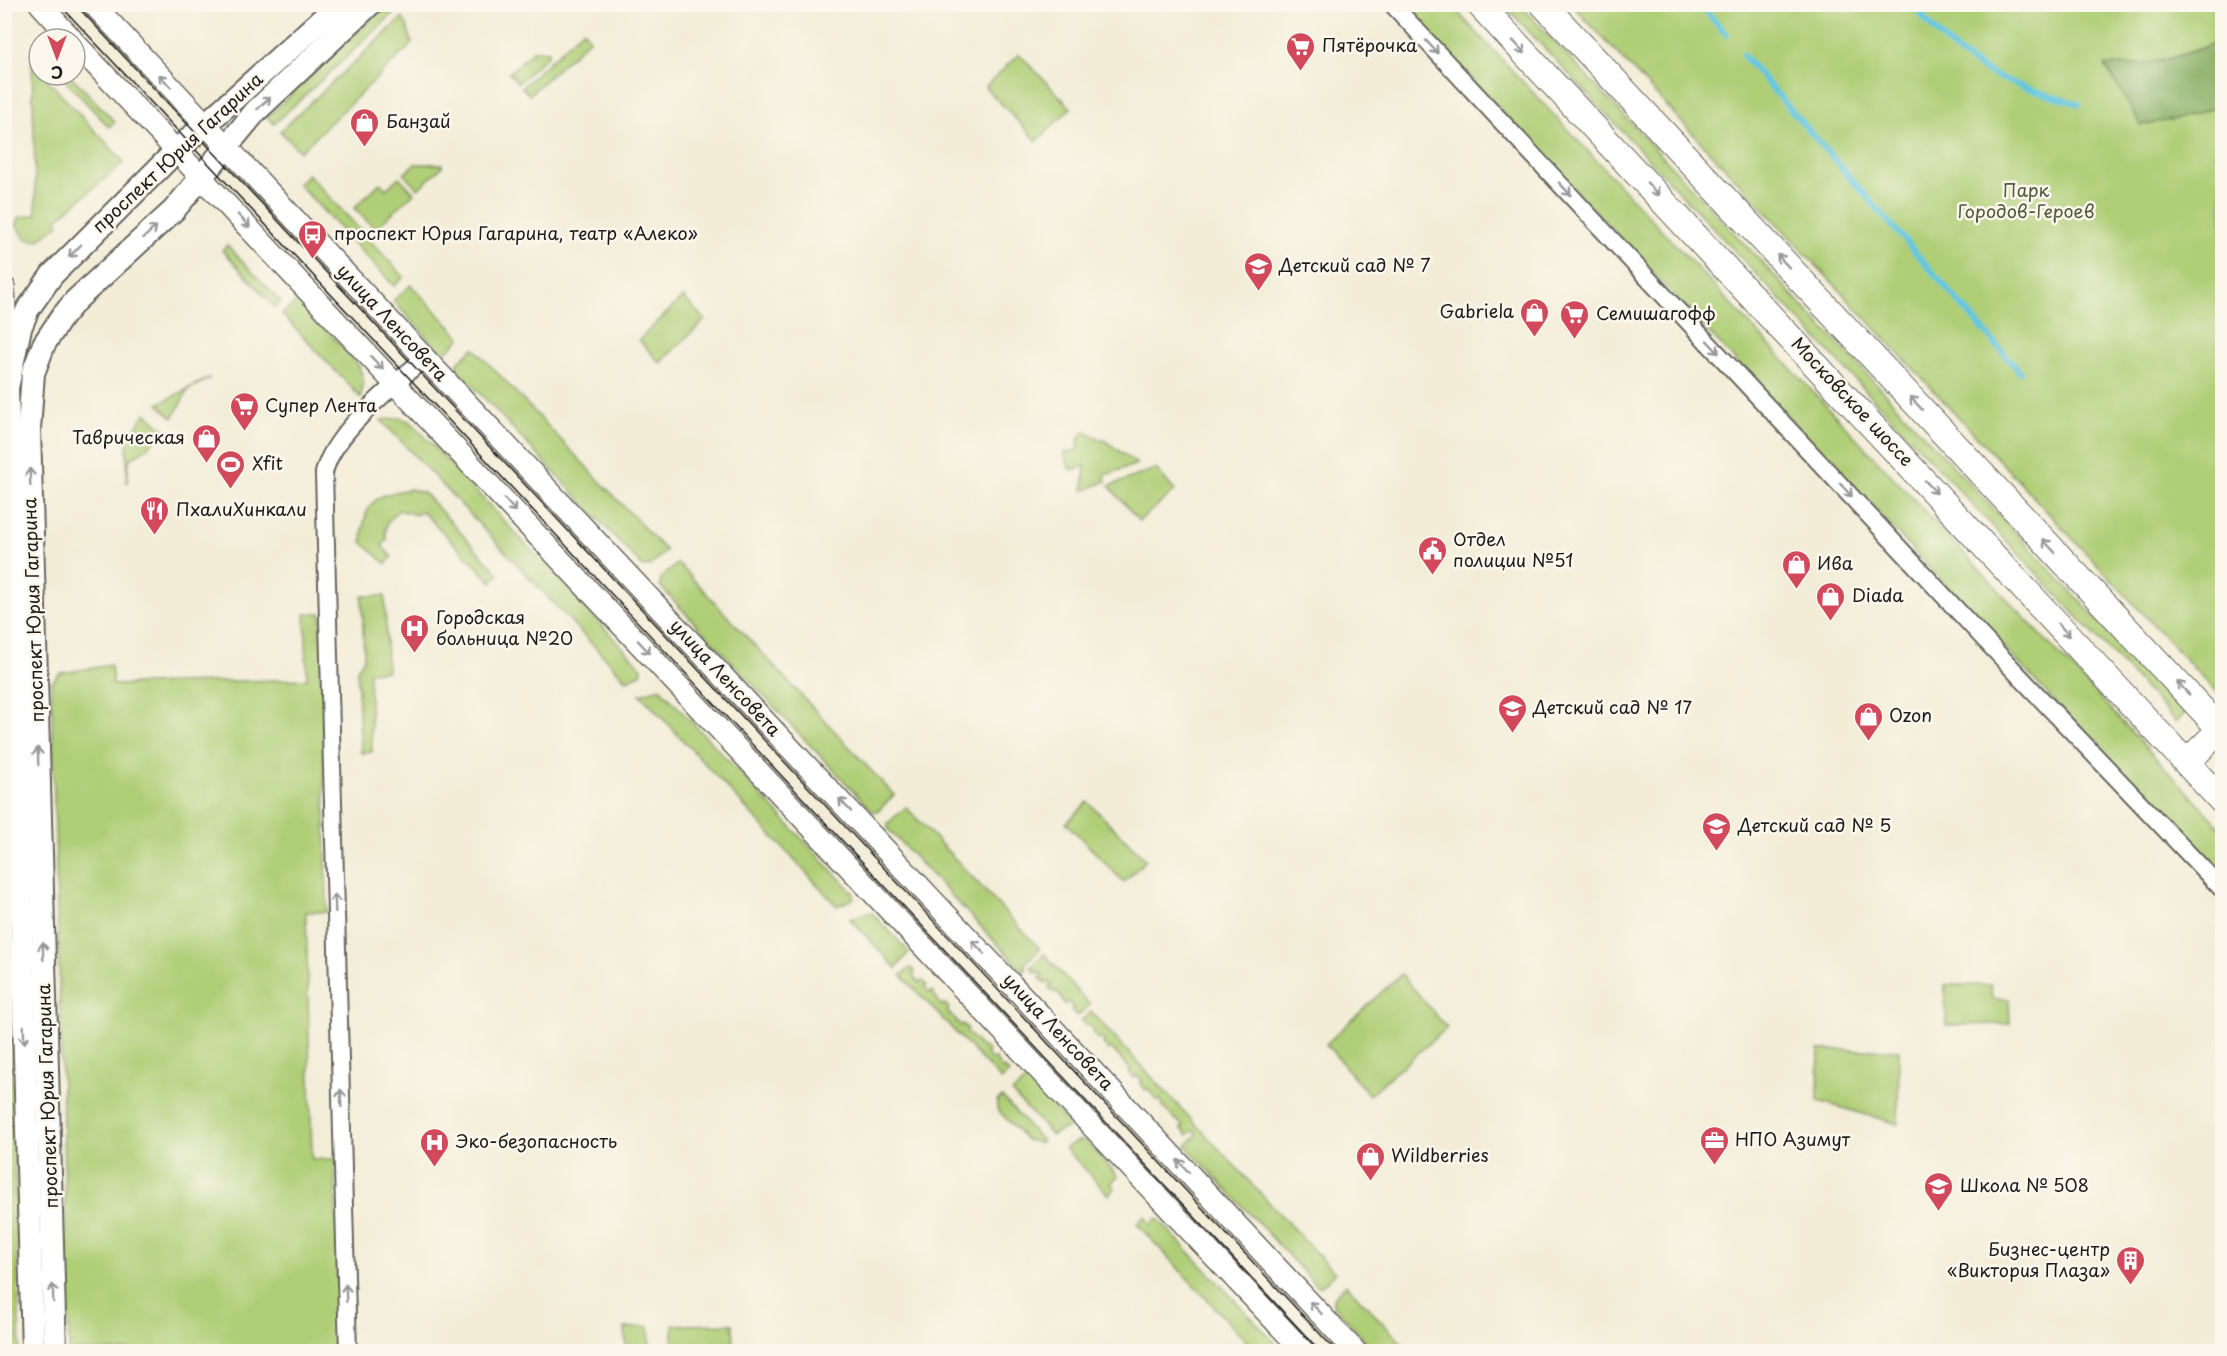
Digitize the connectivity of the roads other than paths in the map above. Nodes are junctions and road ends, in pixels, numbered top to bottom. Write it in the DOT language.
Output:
graph roads {
  1 [pos="40,4"];
  2 [pos="93,4"];
  3 [pos="339,4"];
  4 [pos="370,4"];
  5 [pos="1392,4"];
  6 [pos="1479,4"];
  7 [pos="1543,4"];
  8 [pos="61,27"];
  9 [pos="87,55"];
  10 [pos="205,124"];
  11 [pos="228,148"];
  12 [pos="176,151"];
  13 [pos="202,179"];
  14 [pos="4,287"];
  15 [pos="424,358"];
  16 [pos="397,384"];
  17 [pos="7,388"];
  18 [pos="2222,730"];
  19 [pos="2187,762"];
  20 [pos="2223,801"];
  21 [pos="2223,889"];
  22 [pos="33,1352"];
  23 [pos="55,1352"];
  24 [pos="348,1352"];
  25 [pos="1304,1352"];
  26 [pos="1356,1352"];
  1 -- 8 [label="street"];
  10 -- 2 [label="street, улица Ленсовета, one-way"];
  3 -- 10 [label="main road, проспект Юрия Гагарина"];
  11 -- 4 [label="main road, проспект Юрия Гагарина, one-way"];
  5 -- 21 [label="street, one-way"];
  6 -- 19 [label="main road, Московское шоссе, one-way"];
  18 -- 7 [label="main road, one-way"];
  9 -- 12 [label="street"];
  10 -- 11 [label="street, улица Ленсовета"];
  10 -- 12 [label="main road, проспект Юрия Гагарина"];
  11 -- 13 [label="main road, проспект Юрия Гагарина"];
  11 -- 15 [label="street, улица Ленсовета"];
  12 -- 13 [label="street"];
  12 -- 17 [label="main road, проспект Юрия Гагарина, one-way"];
  13 -- 16 [label="street, one-way"];
  23 -- 13 [label="main road, проспект Юрия Гагарина, one-way"];
  14 -- 17 [label="street"];
  15 -- 16 [label="street"];
  26 -- 15 [label="street, улица Ленсовета, one-way"];
  24 -- 16 [label="street, one-way"];
  16 -- 25 [label="street, one-way"];
  17 -- 22 [label="main road, проспект Юрия Гагарина, one-way"];
  18 -- 19 [label="main road"];
  19 -- 20 [label="main road, Московское шоссе"];
}
